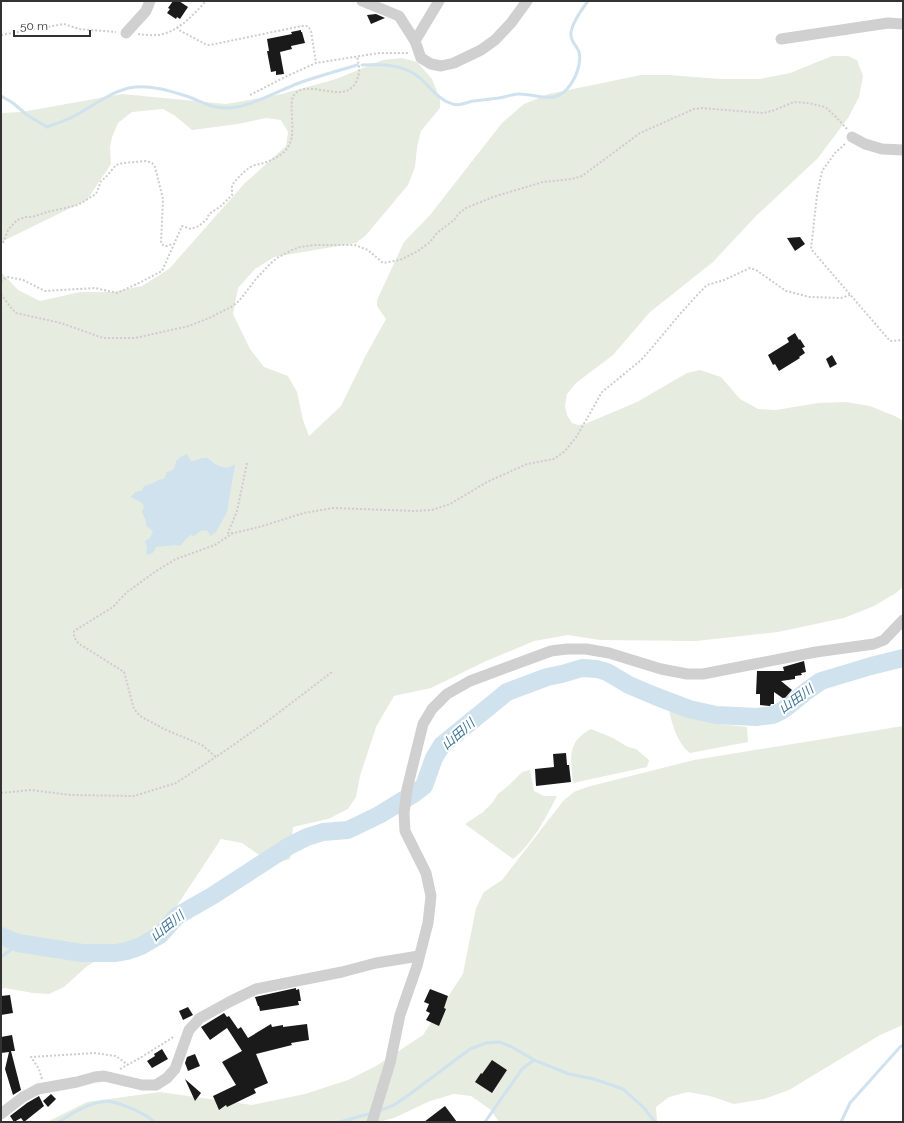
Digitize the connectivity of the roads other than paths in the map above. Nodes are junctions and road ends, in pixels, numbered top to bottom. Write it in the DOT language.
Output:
graph roads {
  1 [pos="150,1"];
  2 [pos="362,1"];
  3 [pos="439,1"];
  4 [pos="527,1"];
  5 [pos="903,24"];
  6 [pos="126,33"];
  7 [pos="781,39"];
  8 [pos="415,41"];
  9 [pos="852,137"];
  10 [pos="903,150"];
  11 [pos="903,620"];
  12 [pos="419,956"];
  13 [pos="1,1114"];
  14 [pos="372,1121"];
  1 -- 6 [label="street"];
  2 -- 8 [label="street"];
  3 -- 8 [label="street"];
  4 -- 8 [label="street"];
  5 -- 7 [label="street"];
  9 -- 10 [label="street"];
  11 -- 12 [label="street"];
  12 -- 13 [label="street"];
  12 -- 14 [label="street"];
}
